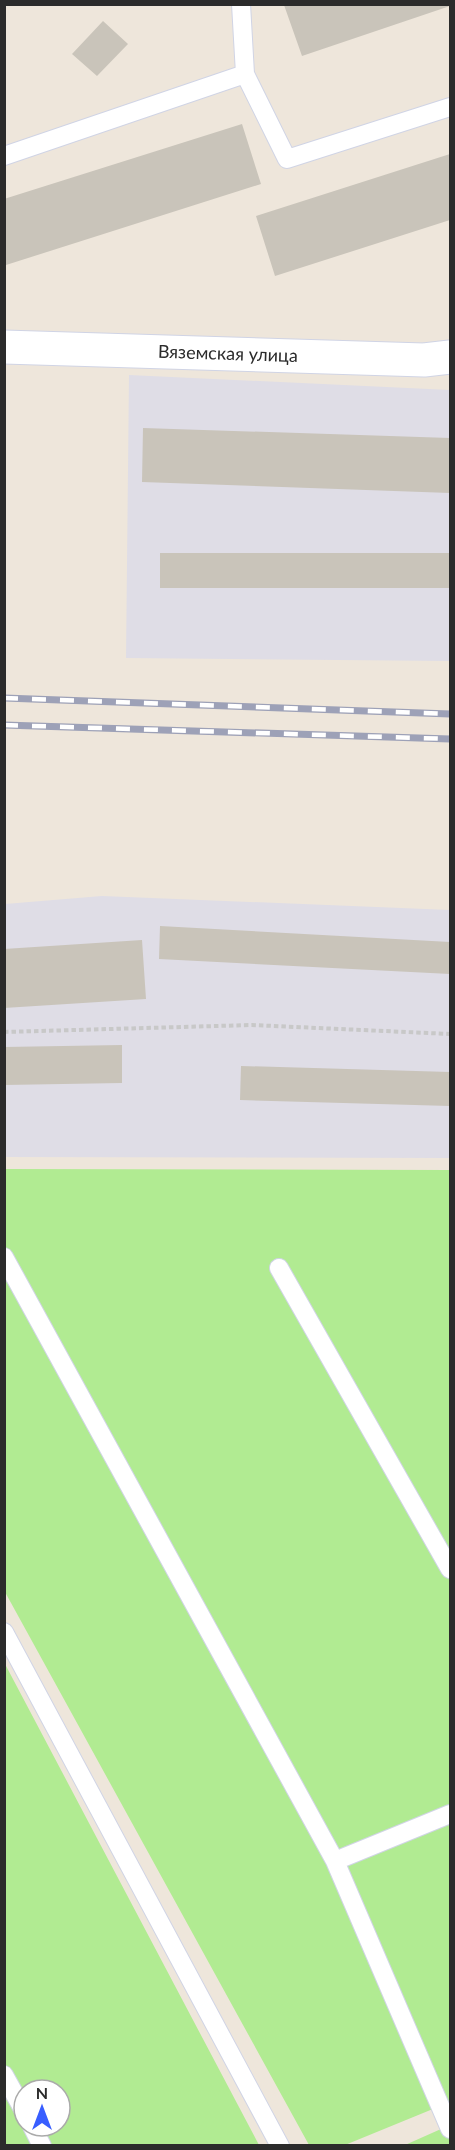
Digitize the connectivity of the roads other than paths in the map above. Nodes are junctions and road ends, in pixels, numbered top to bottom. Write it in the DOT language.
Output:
graph roads {
  1 [pos="241,4"];
  2 [pos="245,74"];
  3 [pos="450,106"];
  4 [pos="4,156"];
  5 [pos="4,347"];
  6 [pos="450,357"];
  7 [pos="4,1257"];
  8 [pos="279,1268"];
  9 [pos="450,1569"];
  10 [pos="4,1632"];
  11 [pos="450,1814"];
  12 [pos="335,1861"];
  13 [pos="4,2075"];
  14 [pos="12,2089"];
  15 [pos="449,2119"];
  16 [pos="280,2145"];
  1 -- 2 [label="lane"];
  2 -- 3 [label="lane"];
  2 -- 4 [label="lane"];
  5 -- 6 [label="main road, Вяземская улица"];
  7 -- 12 [label="lane"];
  8 -- 9 [label="lane"];
  10 -- 16 [label="lane"];
  11 -- 12 [label="lane"];
  12 -- 15 [label="lane"];
  13 -- 14 [label="lane"];
}
